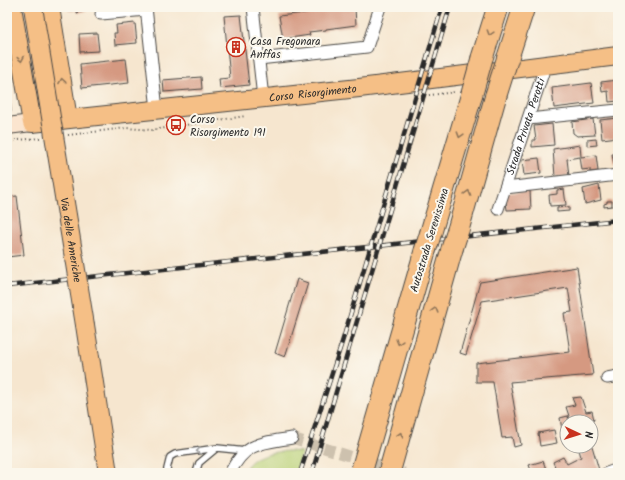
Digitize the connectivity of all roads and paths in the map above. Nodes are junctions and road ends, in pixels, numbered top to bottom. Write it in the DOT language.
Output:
graph roads {
  1 [pos="12,7"];
  2 [pos="33,7"];
  3 [pos="50,7"];
  4 [pos="253,7"];
  5 [pos="380,7"];
  6 [pos="498,7"];
  7 [pos="524,7"];
  8 [pos="146,8"];
  9 [pos="101,14"];
  10 [pos="618,56"];
  11 [pos="259,59"];
  12 [pos="546,64"];
  13 [pos="263,98"];
  14 [pos="157,110"];
  15 [pos="618,110"];
  16 [pos="68,119"];
  17 [pos="528,119"];
  18 [pos="7,126"];
  19 [pos="31,131"];
  20 [pos="43,138"];
  21 [pos="7,141"];
  22 [pos="618,175"];
  23 [pos="505,188"];
  24 [pos="498,209"];
  25 [pos="292,438"];
  26 [pos="217,448"];
  27 [pos="246,451"];
  28 [pos="618,468"];
  29 [pos="108,473"];
  30 [pos="166,473"];
  31 [pos="196,473"];
  32 [pos="230,473"];
  33 [pos="361,473"];
  34 [pos="389,473"];
  35 [pos="607,473"];
  1 -- 19 [label="main road, one-way"];
  2 -- 29 [label="main road, Via delle Americhe, bridge"];
  16 -- 3 [label="main road, one-way"];
  4 -- 11 [label="street"];
  5 -- 11 [label="street"];
  6 -- 33 [label="highway, Autostrada Serenissima, one-way, bridge"];
  34 -- 7 [label="highway, one-way, bridge"];
  8 -- 9 [label="street"];
  8 -- 14 [label="street"];
  10 -- 12 [label="main road, Corso Risorgimento"];
  11 -- 13 [label="street"];
  12 -- 13 [label="main road, Corso Risorgimento"];
  12 -- 17 [label="street, Strada Privata Perotti"];
  13 -- 14 [label="main road, Corso Risorgimento"];
  14 -- 16 [label="main road, Corso Risorgimento"];
  15 -- 17 [label="street"];
  16 -- 19 [label="main road, Corso Risorgimento"];
  17 -- 23 [label="street, Strada Privata Perotti"];
  18 -- 19 [label="main road, Corso Risorgimento"];
  19 -- 20 [label="path"];
  19 -- 21 [label="path"];
  22 -- 23 [label="street, Strada Privata Perotti"];
  23 -- 24 [label="street, Strada Privata Perotti"];
  25 -- 27 [label="street"];
  26 -- 27 [label="lane"];
  26 -- 30 [label="lane, one-way"];
  26 -- 31 [label="lane"];
  27 -- 32 [label="street"];
  28 -- 35 [label="street"];
}
